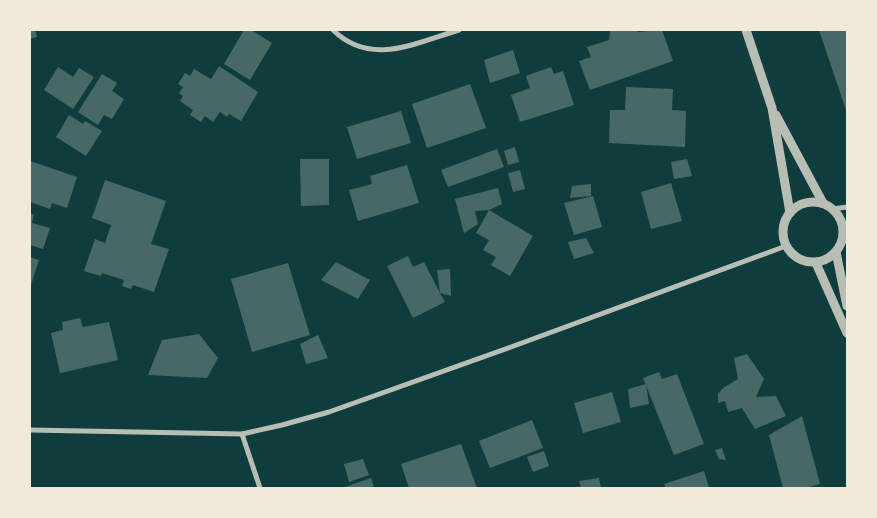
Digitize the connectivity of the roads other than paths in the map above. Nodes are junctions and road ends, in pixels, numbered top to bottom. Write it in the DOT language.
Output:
graph roads {
  1 [pos="333,30"];
  2 [pos="459,30"];
  3 [pos="746,30"];
  4 [pos="772,108"];
  5 [pos="822,203"];
  6 [pos="847,207"];
  7 [pos="833,209"];
  8 [pos="790,212"];
  9 [pos="844,240"];
  10 [pos="786,246"];
  11 [pos="836,252"];
  12 [pos="816,263"];
  13 [pos="847,306"];
  14 [pos="847,333"];
  15 [pos="30,430"];
  16 [pos="242,434"];
  17 [pos="260,488"];
  1 -- 2 [label="street"];
  3 -- 4 [label="street"];
  4 -- 5 [label="street"];
  4 -- 8 [label="street"];
  5 -- 7 [label="street"];
  5 -- 8 [label="street"];
  6 -- 7 [label="street"];
  7 -- 9 [label="street"];
  8 -- 10 [label="street"];
  9 -- 11 [label="street"];
  10 -- 12 [label="street"];
  10 -- 16 [label="street"];
  11 -- 12 [label="street"];
  11 -- 13 [label="street"];
  12 -- 14 [label="street"];
  15 -- 16 [label="street"];
  16 -- 17 [label="street"];
}
